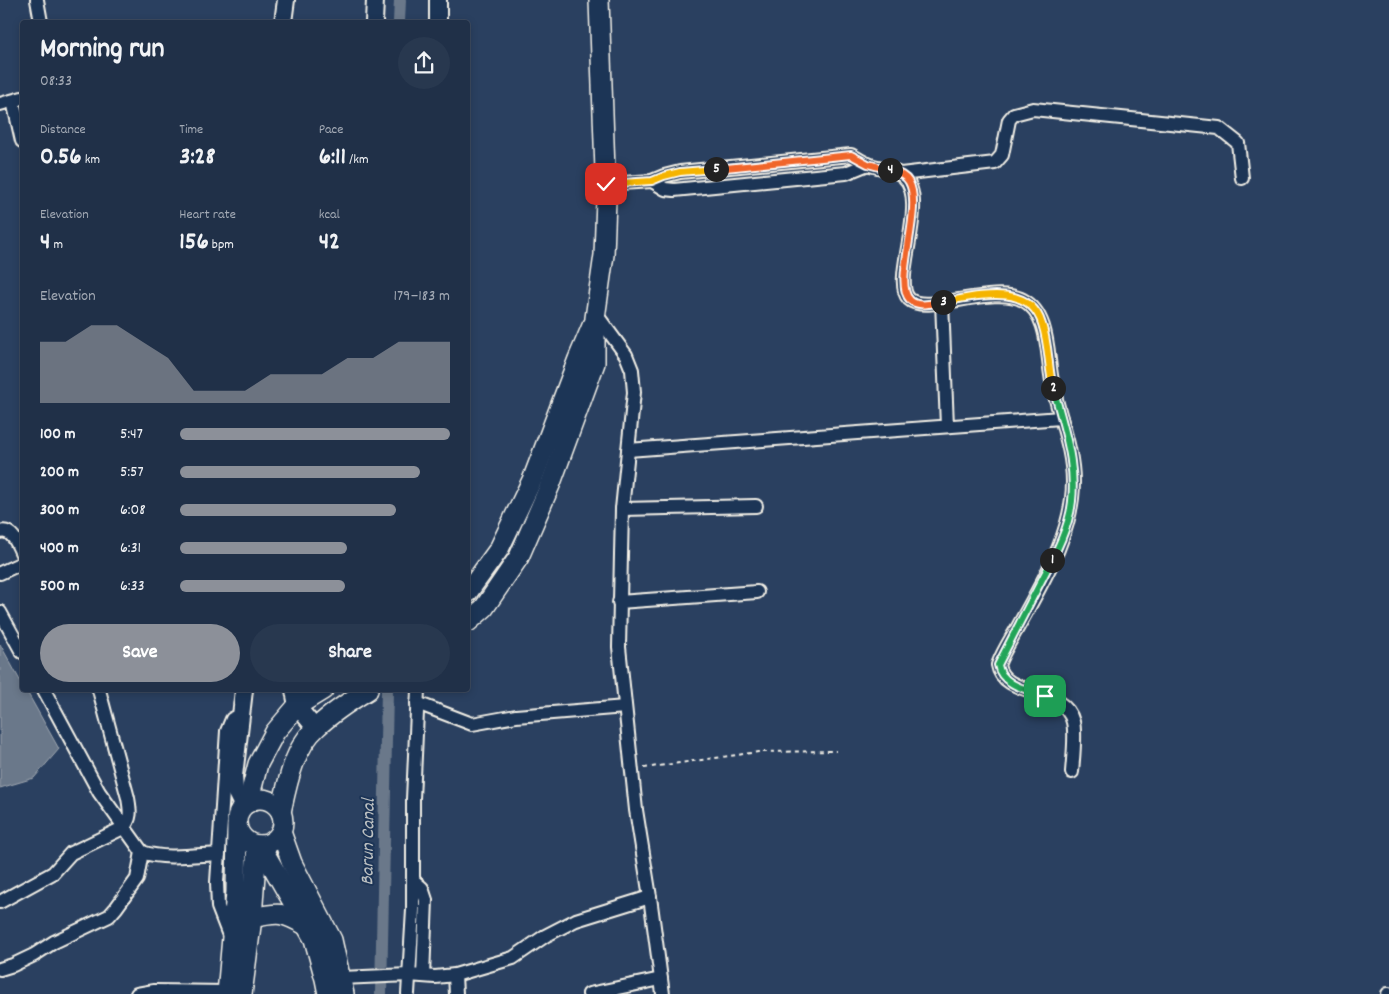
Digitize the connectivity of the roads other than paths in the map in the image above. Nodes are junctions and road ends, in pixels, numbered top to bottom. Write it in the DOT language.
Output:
graph roads {
  1 [pos="37,0"];
  2 [pos="286,0"];
  3 [pos="375,0"];
  4 [pos="438,0"];
  5 [pos="599,0"];
  6 [pos="40,20"];
  7 [pos="282,20"];
  8 [pos="374,20"];
  9 [pos="438,20"];
  10 [pos="18,100"];
  11 [pos="0,104"];
  12 [pos="20,120"];
  13 [pos="868,164"];
  14 [pos="902,174"];
  15 [pos="1242,178"];
  16 [pos="652,181"];
  17 [pos="606,184"];
  18 [pos="942,302"];
  19 [pos="596,316"];
  20 [pos="1061,418"];
  21 [pos="947,426"];
  22 [pos="628,450"];
  23 [pos="756,506"];
  24 [pos="622,509"];
  25 [pos="0,532"];
  26 [pos="20,550"];
  27 [pos="20,565"];
  28 [pos="0,573"];
  29 [pos="470,589"];
  30 [pos="757,592"];
  31 [pos="619,602"];
  32 [pos="0,612"];
  33 [pos="470,620"];
  34 [pos="20,648"];
  35 [pos="45,692"];
  36 [pos="100,692"];
  37 [pos="244,692"];
  38 [pos="316,692"];
  39 [pos="365,692"];
  40 [pos="418,696"];
  41 [pos="295,698"];
  42 [pos="625,707"];
  43 [pos="241,715"];
  44 [pos="316,728"];
  45 [pos="1072,772"];
  46 [pos="245,805"];
  47 [pos="281,812"];
  48 [pos="237,826"];
  49 [pos="123,828"];
  50 [pos="281,832"];
  51 [pos="259,845"];
  52 [pos="142,852"];
  53 [pos="219,854"];
  54 [pos="413,880"];
  55 [pos="650,897"];
  56 [pos="0,902"];
  57 [pos="252,918"];
  58 [pos="308,926"];
  59 [pos="232,941"];
  60 [pos="0,969"];
  61 [pos="409,975"];
  62 [pos="455,975"];
  63 [pos="423,976"];
  64 [pos="662,979"];
  65 [pos="343,986"];
  66 [pos="232,993"];
  67 [pos="137,994"];
  68 [pos="328,994"];
  69 [pos="408,994"];
  70 [pos="456,994"];
  71 [pos="589,994"];
  72 [pos="663,994"];
  1 -- 6 [label="street"];
  2 -- 7 [label="main road"];
  3 -- 8 [label="main road"];
  4 -- 9 [label="main road"];
  5 -- 17 [label="highway"];
  10 -- 11 [label="street"];
  10 -- 12 [label="street"];
  13 -- 14 [label="street"];
  13 -- 16 [label="street"];
  13 -- 16 [label="street"];
  14 -- 15 [label="street"];
  14 -- 18 [label="street"];
  16 -- 17 [label="street"];
  17 -- 19 [label="highway"];
  18 -- 20 [label="street"];
  18 -- 21 [label="street"];
  19 -- 22 [label="street"];
  19 -- 29 [label="highway"];
  19 -- 33 [label="highway"];
  20 -- 21 [label="street"];
  20 -- 45 [label="street"];
  21 -- 22 [label="street"];
  22 -- 24 [label="street"];
  23 -- 24 [label="street"];
  24 -- 31 [label="street"];
  25 -- 26 [label="street"];
  27 -- 28 [label="street"];
  30 -- 31 [label="street"];
  31 -- 42 [label="street"];
  32 -- 34 [label="street"];
  35 -- 49 [label="street"];
  36 -- 49 [label="street"];
  37 -- 43 [label="main road"];
  38 -- 41 [label="highway"];
  39 -- 44 [label="highway"];
  40 -- 42 [label="street"];
  40 -- 54 [label="street"];
  41 -- 44 [label="main road"];
  41 -- 46 [label="highway"];
  42 -- 55 [label="street"];
  43 -- 46 [label="main road"];
  43 -- 53 [label="street"];
  44 -- 47 [label="highway"];
  46 -- 47 [label="highway"];
  46 -- 48 [label="highway"];
  47 -- 50 [label="highway"];
  48 -- 51 [label="highway"];
  48 -- 59 [label="highway"];
  49 -- 52 [label="street"];
  49 -- 56 [label="street"];
  50 -- 51 [label="highway"];
  50 -- 65 [label="highway"];
  51 -- 57 [label="highway"];
  51 -- 58 [label="highway"];
  52 -- 53 [label="street"];
  52 -- 60 [label="street"];
  53 -- 59 [label="street"];
  54 -- 61 [label="street"];
  54 -- 63 [label="street"];
  55 -- 62 [label="street"];
  55 -- 64 [label="street"];
  57 -- 58 [label="highway"];
  57 -- 66 [label="highway"];
  58 -- 68 [label="highway"];
  59 -- 66 [label="highway"];
  61 -- 63 [label="street"];
  61 -- 65 [label="street"];
  61 -- 69 [label="street"];
  62 -- 63 [label="street"];
  62 -- 70 [label="street"];
  64 -- 71 [label="street"];
  64 -- 72 [label="street"];
  66 -- 67 [label="street"];
}
